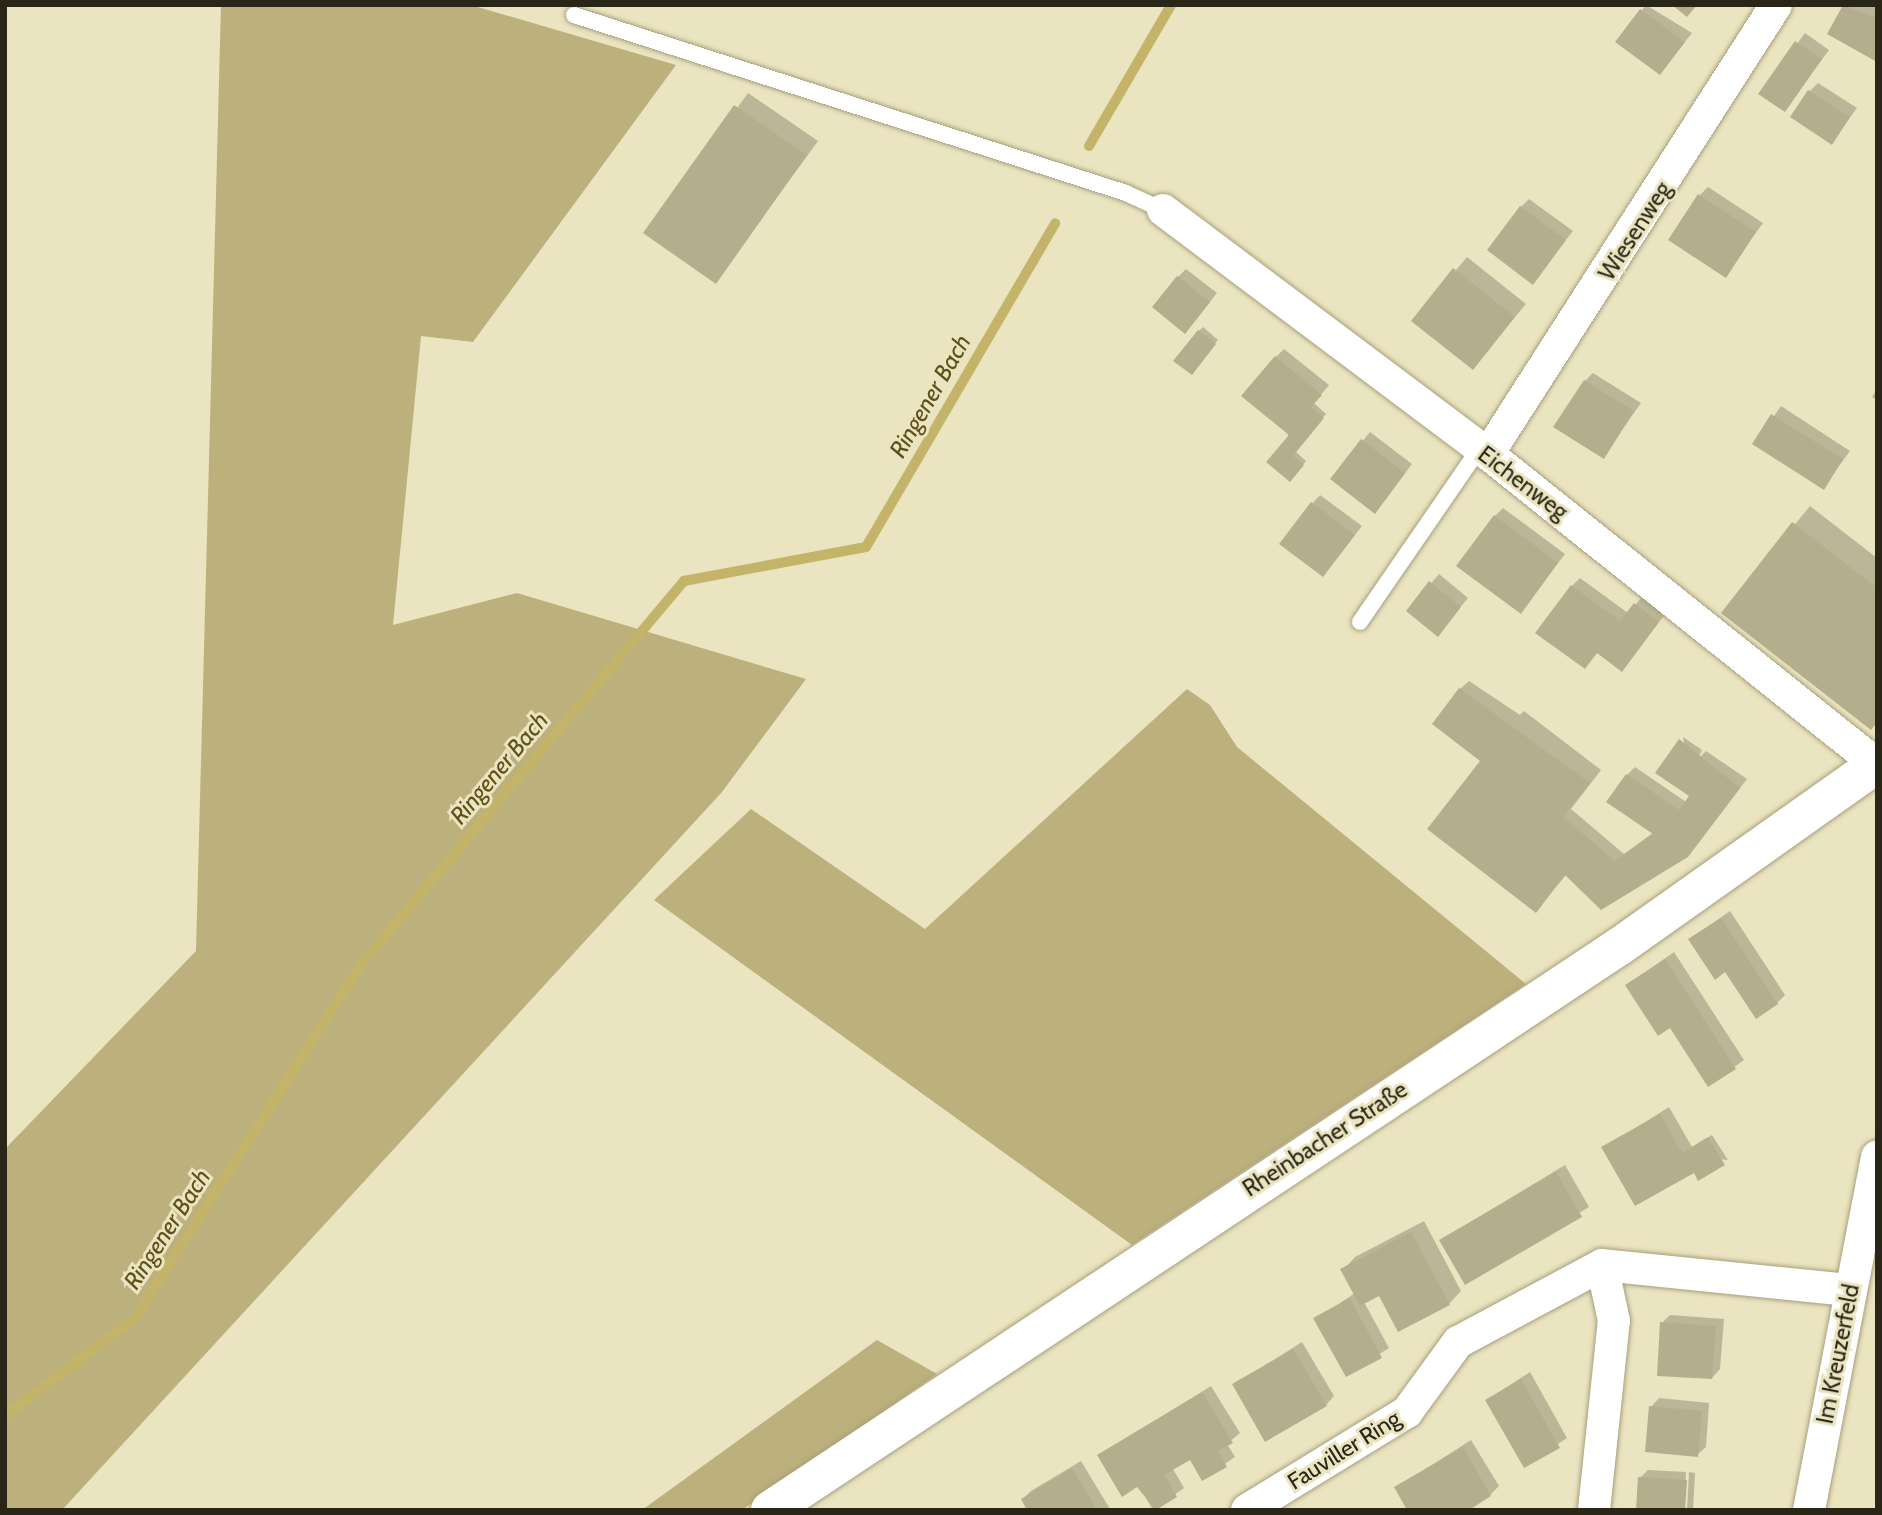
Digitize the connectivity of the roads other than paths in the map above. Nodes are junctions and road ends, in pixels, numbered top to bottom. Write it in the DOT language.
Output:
graph roads {
  1 [pos="1776,5"];
  2 [pos="574,15"];
  3 [pos="1163,210"];
  4 [pos="1483,452"];
  5 [pos="1360,622"];
  6 [pos="1877,764"];
  7 [pos="1876,1164"];
  8 [pos="1602,1265"];
  9 [pos="1850,1290"];
  10 [pos="770,1510"];
  11 [pos="1247,1510"];
  12 [pos="1594,1510"];
  13 [pos="1809,1510"];
  1 -- 4 [label="street, Wiesenweg"];
  2 -- 3 [label="lane"];
  3 -- 4 [label="street, Eichenweg"];
  4 -- 5 [label="lane"];
  4 -- 6 [label="street, Eichenweg"];
  6 -- 10 [label="main road, Rheinbacher Straße"];
  7 -- 9 [label="street, Im Kreuzerfeld"];
  8 -- 9 [label="street"];
  8 -- 11 [label="street, Fauviller Ring"];
  8 -- 12 [label="street"];
  9 -- 13 [label="street, Im Kreuzerfeld"];
}
